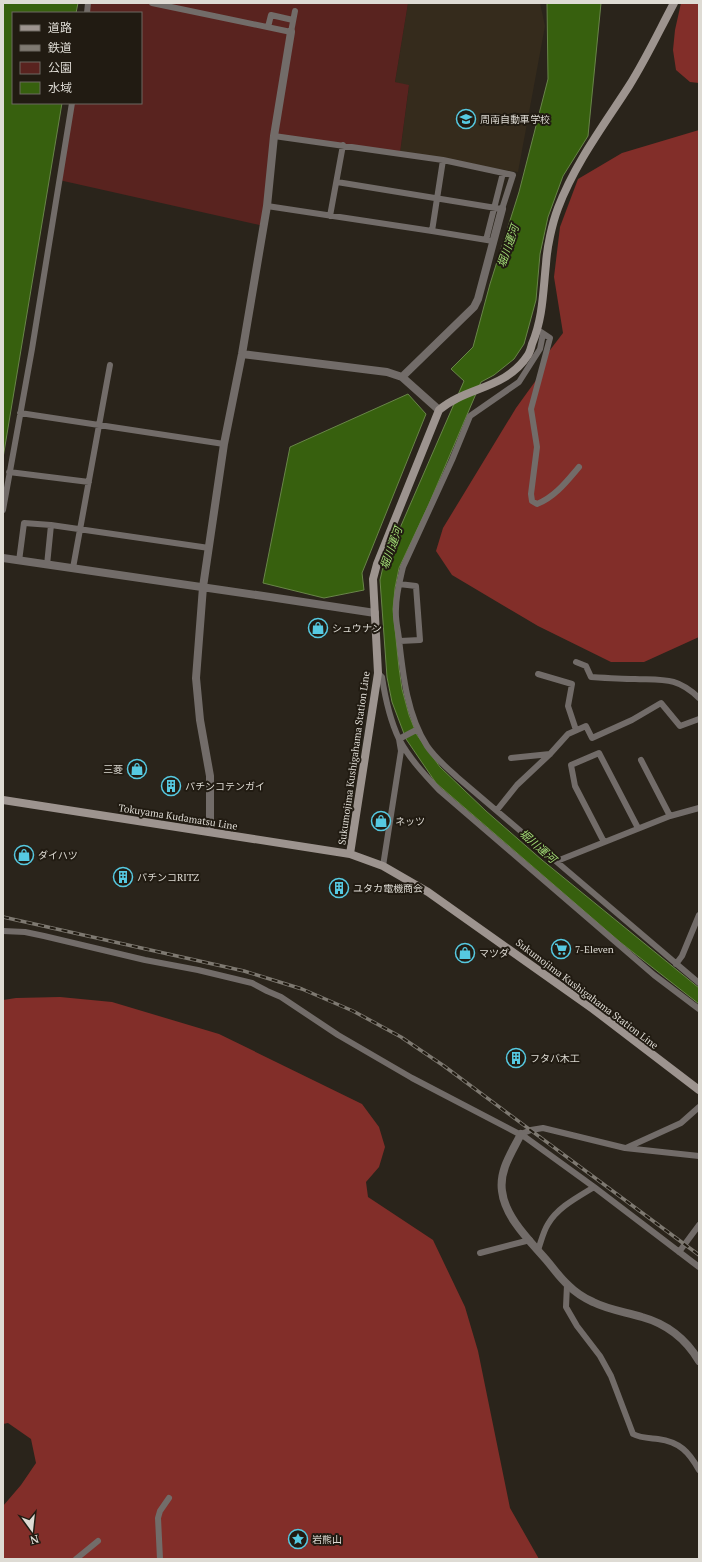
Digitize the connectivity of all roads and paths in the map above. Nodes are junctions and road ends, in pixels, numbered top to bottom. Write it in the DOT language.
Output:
graph roads {
  1 [pos="152,3"];
  2 [pos="674,3"];
  3 [pos="295,12"];
  4 [pos="293,20"];
  5 [pos="268,27"];
  6 [pos="291,32"];
  7 [pos="72,104"];
  8 [pos="274,136"];
  9 [pos="343,145"];
  10 [pos="443,160"];
  11 [pos="503,173"];
  12 [pos="337,182"];
  13 [pos="437,198"];
  14 [pos="267,206"];
  15 [pos="499,208"];
  16 [pos="330,216"];
  17 [pos="432,231"];
  18 [pos="490,241"];
  19 [pos="541,332"];
  20 [pos="242,354"];
  21 [pos="110,365"];
  22 [pos="402,377"];
  23 [pos="442,408"];
  24 [pos="20,413"];
  25 [pos="99,425"];
  26 [pos="224,444"];
  27 [pos="579,467"];
  28 [pos="9,472"];
  29 [pos="89,482"];
  30 [pos="3,510"];
  31 [pos="51,525"];
  32 [pos="80,530"];
  33 [pos="209,548"];
  34 [pos="3,558"];
  35 [pos="18,561"];
  36 [pos="47,564"];
  37 [pos="73,568"];
  38 [pos="398,584"];
  39 [pos="203,587"];
  40 [pos="375,613"];
  41 [pos="400,641"];
  42 [pos="576,662"];
  43 [pos="378,673"];
  44 [pos="538,674"];
  45 [pos="699,698"];
  46 [pos="699,719"];
  47 [pos="417,729"];
  48 [pos="576,730"];
  49 [pos="401,738"];
  50 [pos="550,754"];
  51 [pos="511,758"];
  52 [pos="641,760"];
  53 [pos="3,800"];
  54 [pos="699,808"];
  55 [pos="497,810"];
  56 [pos="670,816"];
  57 [pos="638,828"];
  58 [pos="210,832"];
  59 [pos="604,842"];
  60 [pos="350,854"];
  61 [pos="557,861"];
  62 [pos="383,866"];
  63 [pos="699,915"];
  64 [pos="3,931"];
  65 [pos="676,964"];
  66 [pos="699,984"];
  67 [pos="699,1009"];
  68 [pos="699,1090"];
  69 [pos="699,1107"];
  70 [pos="521,1134"];
  71 [pos="625,1148"];
  72 [pos="699,1156"];
  73 [pos="594,1187"];
  74 [pos="699,1225"];
  75 [pos="530,1240"];
  76 [pos="538,1250"];
  77 [pos="679,1252"];
  78 [pos="480,1253"];
  79 [pos="699,1267"];
  80 [pos="567,1285"];
  81 [pos="699,1360"];
  82 [pos="699,1470"];
  83 [pos="170,1498"];
  84 [pos="98,1541"];
  85 [pos="76,1559"];
  86 [pos="160,1559"];
  1 -- 5 [label="street"];
  2 -- 19 [label="main road"];
  3 -- 4 [label="street"];
  4 -- 5 [label="street"];
  4 -- 6 [label="street"];
  5 -- 6 [label="street"];
  6 -- 8 [label="street"];
  7 -- 24 [label="street"];
  8 -- 9 [label="street"];
  8 -- 14 [label="street"];
  9 -- 10 [label="street"];
  9 -- 12 [label="street"];
  10 -- 11 [label="street"];
  10 -- 13 [label="street"];
  11 -- 15 [label="street"];
  11 -- 15 [label="street"];
  12 -- 13 [label="street"];
  12 -- 16 [label="street"];
  13 -- 15 [label="street"];
  13 -- 17 [label="street"];
  14 -- 16 [label="street"];
  14 -- 20 [label="street"];
  15 -- 18 [label="street"];
  16 -- 17 [label="street"];
  17 -- 18 [label="street"];
  18 -- 22 [label="street"];
  19 -- 23 [label="main road"];
  19 -- 27 [label="street"];
  19 -- 38 [label="street"];
  20 -- 22 [label="street"];
  20 -- 26 [label="street"];
  21 -- 25 [label="street"];
  22 -- 23 [label="street"];
  23 -- 40 [label="main road, Sukumojima Kushigahama Station Line"];
  24 -- 25 [label="street"];
  24 -- 28 [label="street"];
  25 -- 26 [label="street"];
  25 -- 29 [label="street"];
  26 -- 33 [label="street"];
  28 -- 29 [label="street"];
  28 -- 30 [label="street"];
  29 -- 32 [label="street"];
  31 -- 32 [label="street"];
  31 -- 35 [label="street"];
  31 -- 36 [label="street"];
  32 -- 33 [label="street"];
  32 -- 37 [label="street"];
  33 -- 39 [label="street"];
  34 -- 35 [label="street"];
  35 -- 36 [label="street"];
  36 -- 37 [label="street"];
  37 -- 39 [label="street"];
  38 -- 41 [label="street"];
  38 -- 41 [label="street"];
  39 -- 40 [label="street"];
  39 -- 58 [label="street"];
  40 -- 43 [label="main road, Sukumojima Kushigahama Station Line"];
  41 -- 47 [label="street"];
  42 -- 45 [label="street"];
  43 -- 49 [label="street"];
  43 -- 60 [label="main road, Sukumojima Kushigahama Station Line"];
  44 -- 48 [label="street"];
  46 -- 48 [label="street"];
  47 -- 49 [label="street"];
  47 -- 55 [label="street"];
  48 -- 50 [label="street"];
  49 -- 62 [label="street"];
  49 -- 67 [label="street"];
  50 -- 51 [label="street"];
  50 -- 55 [label="street"];
  52 -- 56 [label="street"];
  53 -- 58 [label="main road, Tokuyama Kudamatsu Line"];
  54 -- 56 [label="street"];
  55 -- 61 [label="street"];
  56 -- 57 [label="street"];
  57 -- 59 [label="street"];
  57 -- 59 [label="street"];
  58 -- 60 [label="main road, Tokuyama Kudamatsu Line"];
  59 -- 61 [label="street"];
  60 -- 62 [label="main road, Sukumojima Kushigahama Station Line"];
  61 -- 65 [label="street"];
  62 -- 68 [label="main road, Sukumojima Kushigahama Station Line"];
  63 -- 65 [label="street"];
  64 -- 70 [label="street"];
  65 -- 66 [label="street"];
  69 -- 71 [label="street"];
  70 -- 71 [label="street"];
  70 -- 73 [label="street"];
  70 -- 75 [label="street"];
  71 -- 72 [label="street"];
  73 -- 76 [label="street"];
  73 -- 77 [label="street"];
  74 -- 77 [label="street"];
  75 -- 76 [label="street"];
  75 -- 78 [label="street"];
  76 -- 80 [label="street"];
  77 -- 79 [label="street"];
  80 -- 81 [label="street"];
  80 -- 82 [label="street"];
  83 -- 86 [label="street"];
  84 -- 85 [label="street"];
}
